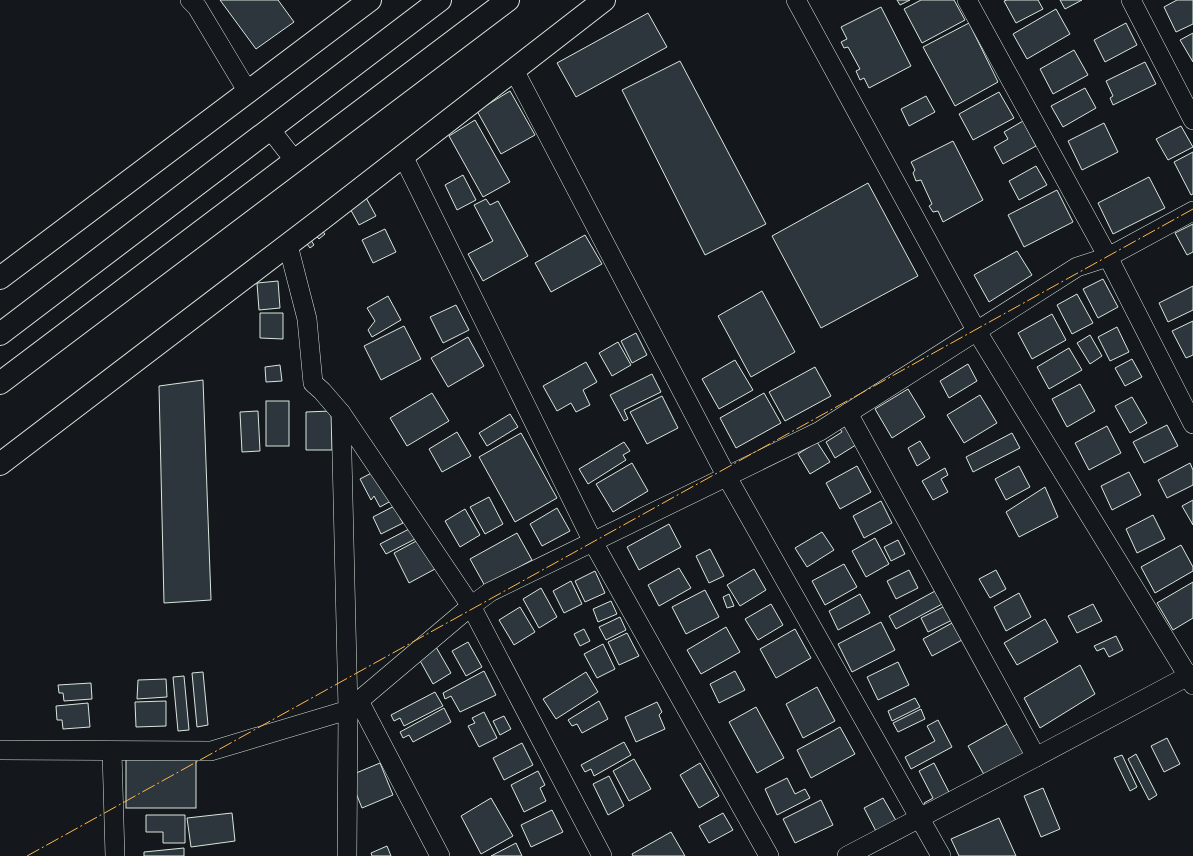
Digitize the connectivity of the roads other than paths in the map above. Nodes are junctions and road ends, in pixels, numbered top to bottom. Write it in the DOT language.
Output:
graph roads {
  1 [pos="190,0"];
  2 [pos="370,0"];
  3 [pos="440,0"];
  4 [pos="508,0"];
  5 [pos="604,0"];
  6 [pos="796,0"];
  7 [pos="967,0"];
  8 [pos="1131,0"];
  9 [pos="514,70"];
  10 [pos="248,92"];
  11 [pos="1193,120"];
  12 [pos="270,130"];
  13 [pos="403,156"];
  14 [pos="295,160"];
  15 [pos="1193,211"];
  16 [pos="288,245"];
  17 [pos="1108,257"];
  18 [pos="0,278"];
  19 [pos="976,330"];
  20 [pos="0,334"];
  21 [pos="0,384"];
  22 [pos="340,413"];
  23 [pos="848,413"];
  24 [pos="1193,424"];
  25 [pos="0,464"];
  26 [pos="727,477"];
  27 [pos="593,542"];
  28 [pos="471,606"];
  29 [pos="1192,678"];
  30 [pos="354,706"];
  31 [pos="0,750"];
  32 [pos="112,752"];
  33 [pos="1036,757"];
  34 [pos="920,818"];
  35 [pos="115,856"];
  36 [pos="347,856"];
  37 [pos="440,856"];
  38 [pos="602,856"];
  39 [pos="769,856"];
  40 [pos="846,856"];
  41 [pos="941,856"];
  1 -- 10 [label="street"];
  2 -- 10 [label="main road"];
  3 -- 12 [label="main road"];
  4 -- 14 [label="main road"];
  5 -- 9 [label="main road"];
  6 -- 19 [label="street"];
  7 -- 17 [label="street"];
  8 -- 11 [label="street"];
  9 -- 13 [label="main road"];
  9 -- 26 [label="street"];
  10 -- 18 [label="main road"];
  12 -- 14 [label="street"];
  12 -- 20 [label="main road"];
  13 -- 16 [label="main road"];
  13 -- 27 [label="street"];
  14 -- 21 [label="main road"];
  15 -- 17 [label="street"];
  16 -- 22 [label="street"];
  16 -- 25 [label="main road"];
  17 -- 19 [label="street"];
  17 -- 24 [label="street"];
  19 -- 23 [label="street"];
  19 -- 29 [label="street"];
  22 -- 28 [label="street"];
  22 -- 30 [label="street"];
  23 -- 26 [label="street"];
  23 -- 33 [label="street"];
  26 -- 27 [label="street"];
  26 -- 34 [label="street"];
  27 -- 28 [label="street"];
  27 -- 39 [label="street"];
  28 -- 30 [label="street"];
  28 -- 38 [label="street"];
  29 -- 33 [label="street"];
  30 -- 32 [label="street"];
  30 -- 36 [label="street"];
  30 -- 37 [label="street"];
  31 -- 32 [label="street"];
  32 -- 35 [label="street"];
  33 -- 34 [label="street"];
  34 -- 40 [label="street"];
  34 -- 41 [label="street"];
}
